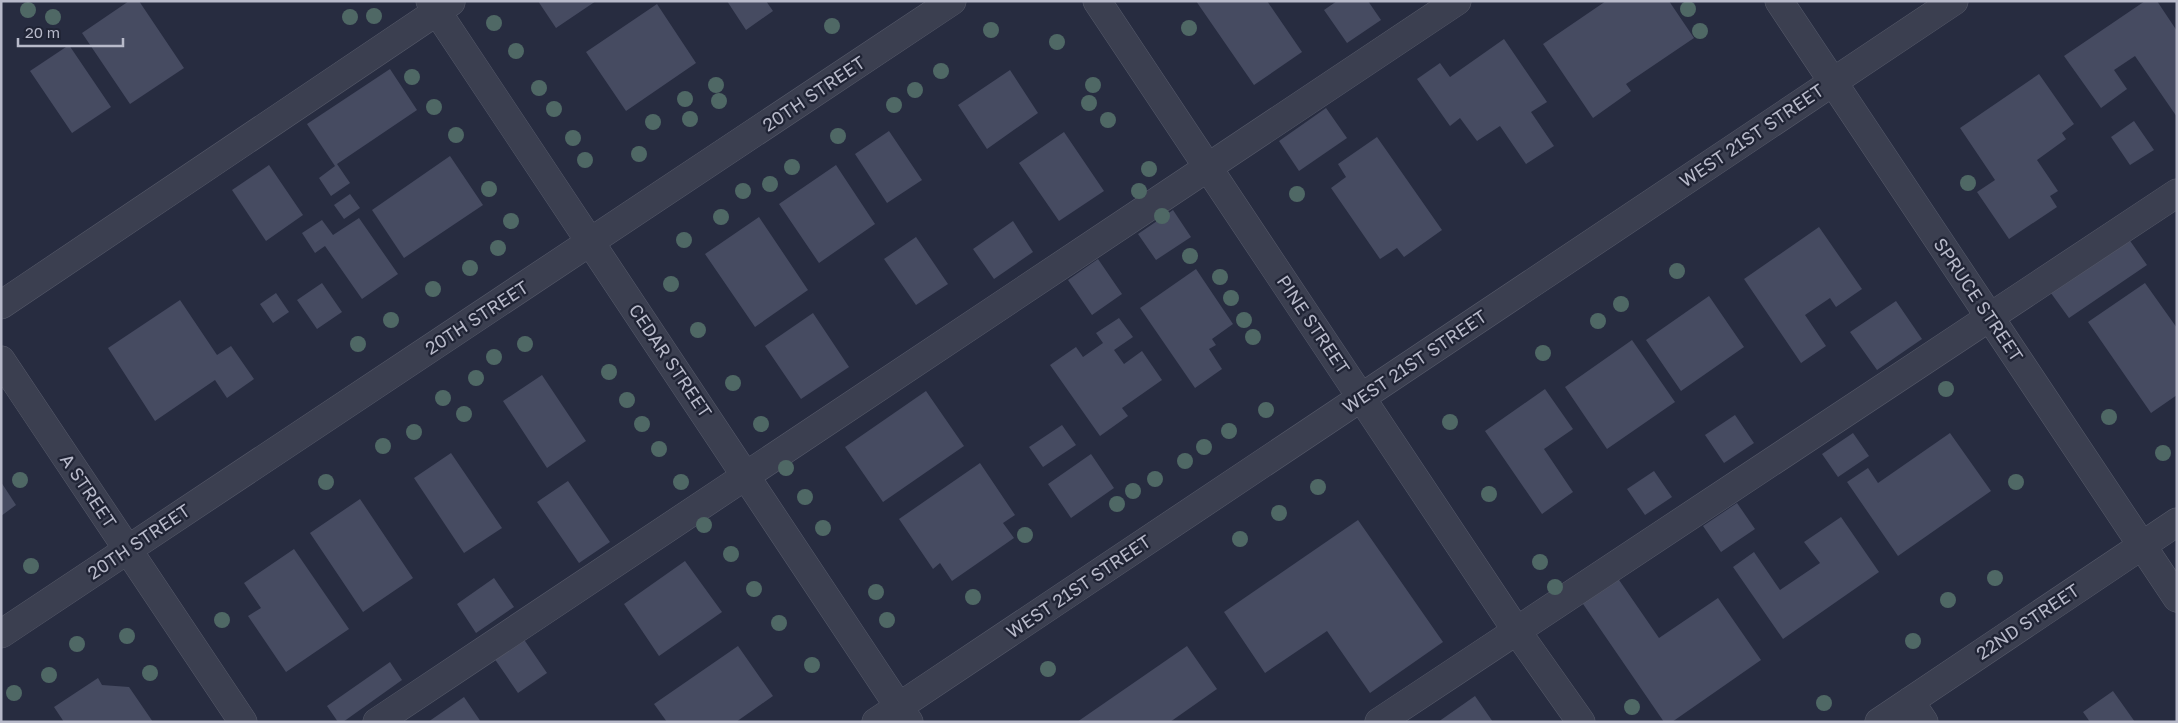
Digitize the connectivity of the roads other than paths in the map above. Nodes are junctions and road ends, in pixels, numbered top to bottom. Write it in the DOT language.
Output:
graph roads {
  1 [pos="952,1"];
  2 [pos="1097,1"];
  3 [pos="1457,1"];
  4 [pos="1779,1"];
  5 [pos="1954,1"];
  6 [pos="440,5"];
  7 [pos="1833,82"];
  8 [pos="1207,167"];
  9 [pos="2177,193"];
  10 [pos="591,243"];
  11 [pos="1,304"];
  12 [pos="1990,318"];
  13 [pos="1,360"];
  14 [pos="1361,398"];
  15 [pos="746,477"];
  16 [pos="2177,522"];
  17 [pos="2142,546"];
  18 [pos="127,549"];
  19 [pos="2177,598"];
  20 [pos="1516,630"];
  21 [pos="1,634"];
  22 [pos="1917,711"];
  23 [pos="904,714"];
  24 [pos="243,722"];
  25 [pos="377,722"];
  26 [pos="876,722"];
  27 [pos="1379,722"];
  28 [pos="1581,722"];
  29 [pos="1879,722"];
  1 -- 10 [label="street, 20TH STREET"];
  2 -- 8 [label="street, PINE STREET"];
  3 -- 8 [label="street"];
  4 -- 7 [label="street, SPRUCE STREET"];
  5 -- 7 [label="street, WEST 21ST STREET"];
  6 -- 10 [label="street, CEDAR STREET"];
  6 -- 11 [label="street"];
  7 -- 12 [label="street, SPRUCE STREET"];
  7 -- 14 [label="street, WEST 21ST STREET"];
  8 -- 14 [label="street, PINE STREET"];
  8 -- 15 [label="street"];
  9 -- 12 [label="street"];
  10 -- 15 [label="street, CEDAR STREET"];
  10 -- 18 [label="street, 20TH STREET"];
  12 -- 17 [label="street, SPRUCE STREET"];
  12 -- 20 [label="street"];
  13 -- 18 [label="street, A STREET"];
  14 -- 20 [label="street, PINE STREET"];
  14 -- 23 [label="street, WEST 21ST STREET"];
  15 -- 23 [label="street, CEDAR STREET"];
  15 -- 25 [label="street"];
  16 -- 17 [label="street, 22ND STREET"];
  17 -- 19 [label="street, SPRUCE STREET"];
  17 -- 22 [label="street, 22ND STREET"];
  18 -- 21 [label="street, 20TH STREET"];
  18 -- 24 [label="street, A STREET"];
  20 -- 27 [label="street"];
  20 -- 28 [label="street, PINE STREET"];
  22 -- 29 [label="street, 22ND STREET"];
  23 -- 26 [label="street, WEST 21ST STREET"];
}
